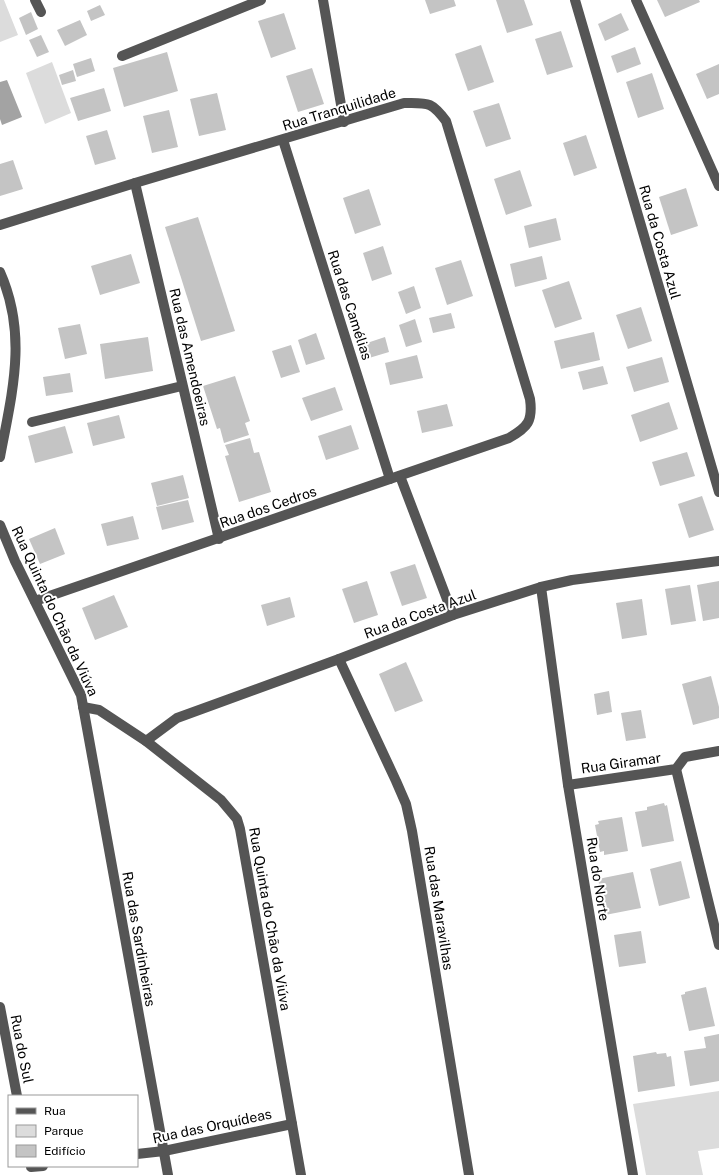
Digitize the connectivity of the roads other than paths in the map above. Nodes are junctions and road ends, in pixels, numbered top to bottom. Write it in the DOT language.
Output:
graph roads {
  1 [pos="35,0"];
  2 [pos="261,0"];
  3 [pos="323,0"];
  4 [pos="575,0"];
  5 [pos="636,0"];
  6 [pos="41,12"];
  7 [pos="122,56"];
  8 [pos="344,122"];
  9 [pos="283,140"];
  10 [pos="135,182"];
  11 [pos="719,186"];
  12 [pos="0,225"];
  13 [pos="0,272"];
  14 [pos="182,386"];
  15 [pos="32,422"];
  16 [pos="509,438"];
  17 [pos="0,457"];
  18 [pos="395,478"];
  19 [pos="719,492"];
  20 [pos="0,525"];
  21 [pos="219,539"];
  22 [pos="719,561"];
  23 [pos="541,587"];
  24 [pos="35,601"];
  25 [pos="452,615"];
  26 [pos="339,659"];
  27 [pos="83,707"];
  28 [pos="146,741"];
  29 [pos="719,751"];
  30 [pos="676,769"];
  31 [pos="568,785"];
  32 [pos="719,945"];
  33 [pos="0,1007"];
  34 [pos="17,1095"];
  35 [pos="292,1124"];
  36 [pos="164,1151"];
  37 [pos="138,1154"];
  38 [pos="168,1175"];
  39 [pos="301,1175"];
  40 [pos="469,1175"];
  41 [pos="633,1175"];
  1 -- 6 [label="street"];
  2 -- 7 [label="street"];
  3 -- 8 [label="street"];
  4 -- 19 [label="street, Rua da Costa Azul"];
  5 -- 11 [label="street"];
  8 -- 9 [label="street, Rua Tranquilidade"];
  8 -- 16 [label="street, Rua Tranquilidade"];
  9 -- 10 [label="street, Rua Tranquilidade"];
  9 -- 18 [label="street, Rua das Camélias"];
  10 -- 12 [label="street, Rua Tranquilidade"];
  10 -- 14 [label="street, Rua das Amendoeiras"];
  13 -- 17 [label="street"];
  14 -- 15 [label="street"];
  14 -- 21 [label="street, Rua das Amendoeiras"];
  16 -- 18 [label="street, Rua dos Cedros"];
  18 -- 21 [label="street, Rua dos Cedros"];
  18 -- 25 [label="street, Rua das Camélias"];
  20 -- 24 [label="street, Rua Quinta do Chão da Viúva"];
  21 -- 24 [label="street, Rua dos Cedros"];
  22 -- 23 [label="street, Rua da Costa Azul"];
  23 -- 25 [label="street, Rua da Costa Azul"];
  23 -- 31 [label="street, Rua do Norte"];
  24 -- 27 [label="street, Rua Quinta do Chão da Viúva"];
  25 -- 26 [label="street, Rua da Costa Azul"];
  26 -- 28 [label="street, Rua da Costa Azul"];
  26 -- 40 [label="street, Rua das Maravilhas"];
  27 -- 28 [label="street, Rua Quinta do Chão da Viúva"];
  27 -- 36 [label="street, Rua das Sardinheiras"];
  28 -- 35 [label="street, Rua Quinta do Chão da Viúva"];
  29 -- 30 [label="street, Rua Giramar"];
  30 -- 31 [label="street, Rua Giramar"];
  30 -- 32 [label="street"];
  31 -- 41 [label="street, Rua do Norte"];
  33 -- 34 [label="street, Rua do Sul"];
  35 -- 36 [label="street, Rua das Orquídeas"];
  35 -- 39 [label="street, Rua Quinta do Chão da Viúva"];
  36 -- 37 [label="street, Rua das Orquídeas"];
  36 -- 38 [label="street, Rua das Sardinheiras"];
}
